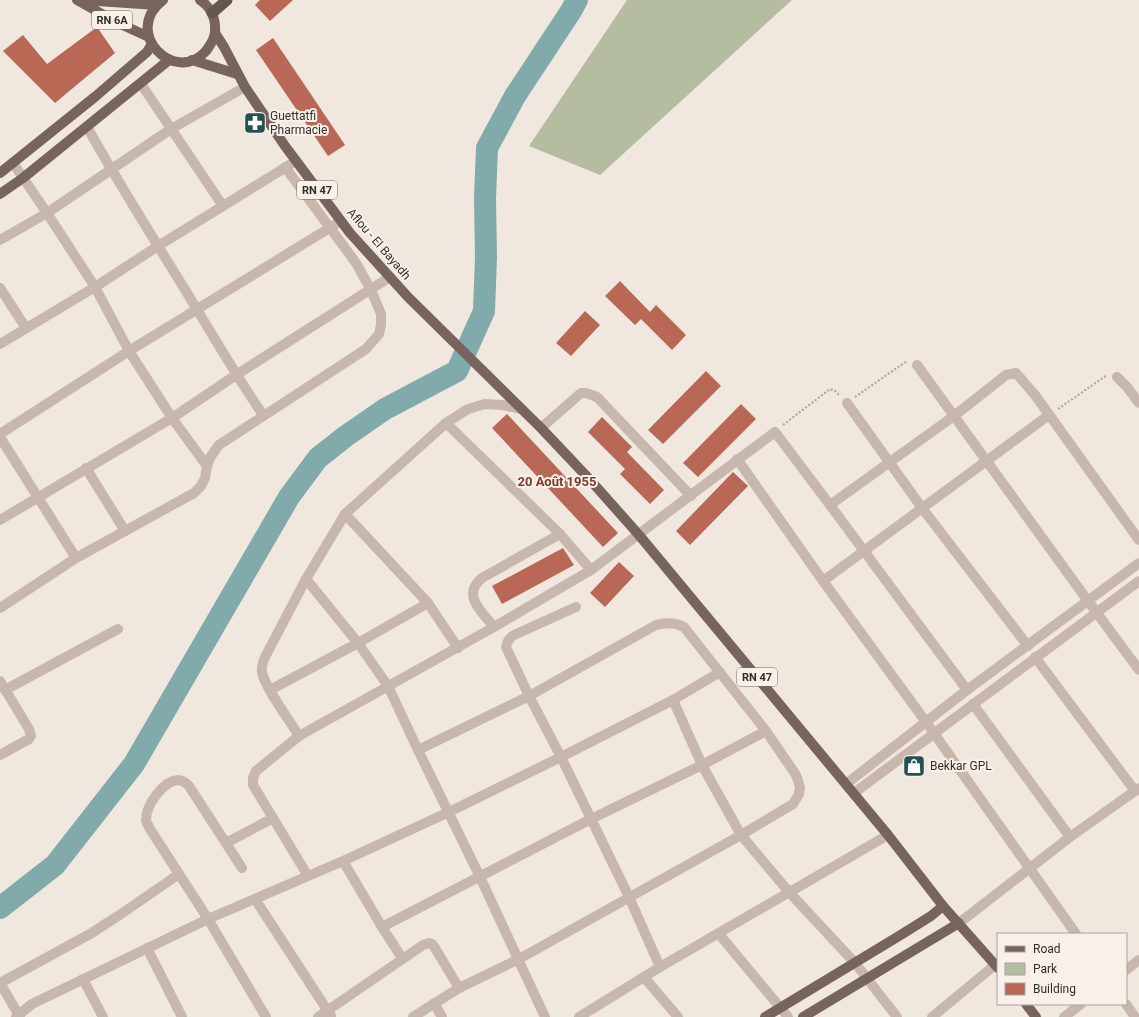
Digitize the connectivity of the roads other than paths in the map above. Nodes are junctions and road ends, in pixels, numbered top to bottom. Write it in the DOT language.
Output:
graph roads {
  1 [pos="77,0"];
  2 [pos="82,0"];
  3 [pos="200,0"];
  4 [pos="227,0"];
  5 [pos="160,2"];
  6 [pos="212,13"];
  7 [pos="215,33"];
  8 [pos="150,41"];
  9 [pos="169,60"];
  10 [pos="192,60"];
  11 [pos="237,74"];
  12 [pos="141,84"];
  13 [pos="245,88"];
  14 [pos="96,96"];
  15 [pos="108,110"];
  16 [pos="87,127"];
  17 [pos="171,129"];
  18 [pos="296,161"];
  19 [pos="13,163"];
  20 [pos="285,166"];
  21 [pos="111,170"];
  22 [pos="0,173"];
  23 [pos="23,178"];
  24 [pos="0,194"];
  25 [pos="223,206"];
  26 [pos="47,213"];
  27 [pos="341,221"];
  28 [pos="330,228"];
  29 [pos="0,240"];
  30 [pos="158,246"];
  31 [pos="390,278"];
  32 [pos="95,287"];
  33 [pos="0,288"];
  34 [pos="371,290"];
  35 [pos="197,309"];
  36 [pos="26,328"];
  37 [pos="0,344"];
  38 [pos="129,351"];
  39 [pos="916,365"];
  40 [pos="236,375"];
  41 [pos="1117,377"];
  42 [pos="847,403"];
  43 [pos="1139,403"];
  44 [pos="521,409"];
  45 [pos="263,415"];
  46 [pos="1048,415"];
  47 [pos="954,416"];
  48 [pos="172,418"];
  49 [pos="446,423"];
  50 [pos="541,428"];
  51 [pos="0,435"];
  52 [pos="737,460"];
  53 [pos="986,461"];
  54 [pos="889,462"];
  55 [pos="207,466"];
  56 [pos="86,468"];
  57 [pos="691,496"];
  58 [pos="38,497"];
  59 [pos="830,505"];
  60 [pos="922,508"];
  61 [pos="345,514"];
  62 [pos="0,520"];
  63 [pos="125,531"];
  64 [pos="560,534"];
  65 [pos="639,535"];
  66 [pos="1139,540"];
  67 [pos="863,551"];
  68 [pos="76,558"];
  69 [pos="1139,562"];
  70 [pos="591,570"];
  71 [pos="306,579"];
  72 [pos="1139,580"];
  73 [pos="823,581"];
  74 [pos="1088,601"];
  75 [pos="428,604"];
  76 [pos="576,607"];
  77 [pos="0,608"];
  78 [pos="1097,613"];
  79 [pos="494,627"];
  80 [pos="118,629"];
  81 [pos="358,644"];
  82 [pos="1028,646"];
  83 [pos="458,648"];
  84 [pos="1035,657"];
  85 [pos="1139,670"];
  86 [pos="720,672"];
  87 [pos="0,681"];
  88 [pos="388,686"];
  89 [pos="5,690"];
  90 [pos="270,690"];
  91 [pos="967,690"];
  92 [pos="529,696"];
  93 [pos="673,700"];
  94 [pos="973,704"];
  95 [pos="926,722"];
  96 [pos="766,731"];
  97 [pos="934,735"];
  98 [pos="299,736"];
  99 [pos="418,750"];
  100 [pos="0,755"];
  101 [pos="561,757"];
  102 [pos="702,765"];
  103 [pos="846,784"];
  104 [pos="1137,790"];
  105 [pos="854,793"];
  106 [pos="449,812"];
  107 [pos="273,818"];
  108 [pos="591,819"];
  109 [pos="741,835"];
  110 [pos="888,835"];
  111 [pos="1070,837"];
  112 [pos="226,843"];
  113 [pos="343,861"];
  114 [pos="242,868"];
  115 [pos="1029,869"];
  116 [pos="179,874"];
  117 [pos="308,876"];
  118 [pos="480,877"];
  119 [pos="789,892"];
  120 [pos="629,897"];
  121 [pos="255,898"];
  122 [pos="943,906"];
  123 [pos="208,919"];
  124 [pos="959,923"];
  125 [pos="382,927"];
  126 [pos="1075,933"];
  127 [pos="719,934"];
  128 [pos="147,948"];
  129 [pos="402,958"];
  130 [pos="519,959"];
  131 [pos="1139,960"];
  132 [pos="855,963"];
  133 [pos="997,966"];
  134 [pos="660,967"];
  135 [pos="1127,969"];
  136 [pos="644,977"];
  137 [pos="83,979"];
  138 [pos="866,979"];
  139 [pos="0,983"];
  140 [pos="459,988"];
  141 [pos="434,1003"];
  142 [pos="1027,1005"];
  143 [pos="1080,1005"];
  144 [pos="1127,1005"];
  145 [pos="780,1008"];
  146 [pos="329,1014"];
  147 [pos="18,1016"];
  148 [pos="103,1017"];
  149 [pos="182,1017"];
  150 [pos="266,1017"];
  151 [pos="318,1017"];
  152 [pos="413,1017"];
  153 [pos="442,1017"];
  154 [pos="545,1017"];
  155 [pos="579,1017"];
  156 [pos="678,1017"];
  157 [pos="764,1017"];
  158 [pos="788,1017"];
  159 [pos="803,1017"];
  160 [pos="897,1017"];
  161 [pos="932,1017"];
  162 [pos="1036,1017"];
  163 [pos="1064,1017"];
  164 [pos="1135,1017"];
  1 -- 8 [label="main road, RN 6A"];
  2 -- 5 [label="main road, RN 6A"];
  3 -- 6 [label="main road"];
  4 -- 6 [label="highway"];
  5 -- 8 [label="main road"];
  6 -- 7 [label="main road"];
  7 -- 10 [label="main road"];
  7 -- 11 [label="main road, Aflou - El Bayadh / RN 47"];
  8 -- 9 [label="main road"];
  8 -- 14 [label="main road"];
  9 -- 10 [label="main road"];
  9 -- 12 [label="main road"];
  10 -- 11 [label="main road"];
  11 -- 13 [label="main road, Aflou - El Bayadh / RN 47"];
  12 -- 15 [label="main road"];
  12 -- 17 [label="street"];
  13 -- 17 [label="street"];
  13 -- 18 [label="main road, Aflou - El Bayadh / RN 47"];
  14 -- 15 [label="main road"];
  14 -- 19 [label="main road"];
  15 -- 16 [label="main road"];
  16 -- 21 [label="street"];
  16 -- 23 [label="main road"];
  17 -- 21 [label="street"];
  17 -- 25 [label="street"];
  18 -- 20 [label="street"];
  18 -- 27 [label="main road, Aflou - El Bayadh / RN 47"];
  19 -- 22 [label="main road"];
  19 -- 23 [label="street"];
  20 -- 25 [label="street"];
  20 -- 28 [label="street"];
  21 -- 26 [label="street"];
  21 -- 30 [label="street"];
  23 -- 24 [label="main road"];
  23 -- 26 [label="street"];
  25 -- 30 [label="street"];
  26 -- 29 [label="street"];
  26 -- 32 [label="street"];
  27 -- 28 [label="street"];
  27 -- 31 [label="main road, Aflou - El Bayadh / RN 47"];
  28 -- 34 [label="street"];
  28 -- 35 [label="street"];
  30 -- 32 [label="street"];
  30 -- 35 [label="street"];
  31 -- 34 [label="street"];
  31 -- 44 [label="main road, Aflou - El Bayadh / RN 47"];
  32 -- 36 [label="street"];
  32 -- 38 [label="street"];
  33 -- 36 [label="street"];
  34 -- 40 [label="street"];
  34 -- 45 [label="street"];
  35 -- 38 [label="street"];
  35 -- 40 [label="street"];
  36 -- 37 [label="street"];
  38 -- 48 [label="street"];
  38 -- 51 [label="street"];
  39 -- 47 [label="street"];
  40 -- 45 [label="street"];
  40 -- 48 [label="street"];
  41 -- 43 [label="street"];
  42 -- 54 [label="street"];
  44 -- 49 [label="street"];
  44 -- 50 [label="main road, RN 47"];
  45 -- 55 [label="street"];
  46 -- 47 [label="street"];
  46 -- 53 [label="street"];
  46 -- 66 [label="street"];
  47 -- 53 [label="street"];
  47 -- 54 [label="street"];
  48 -- 55 [label="street"];
  48 -- 56 [label="street"];
  49 -- 61 [label="street"];
  49 -- 64 [label="street"];
  50 -- 57 [label="street"];
  50 -- 65 [label="main road, RN 47"];
  51 -- 58 [label="street"];
  52 -- 57 [label="street"];
  52 -- 59 [label="street"];
  52 -- 73 [label="street"];
  53 -- 60 [label="street"];
  53 -- 74 [label="street"];
  54 -- 59 [label="street"];
  54 -- 60 [label="street"];
  55 -- 63 [label="street"];
  56 -- 58 [label="street"];
  56 -- 63 [label="street"];
  57 -- 65 [label="street"];
  58 -- 62 [label="street"];
  58 -- 68 [label="street"];
  59 -- 67 [label="street"];
  60 -- 67 [label="street"];
  60 -- 82 [label="street"];
  61 -- 71 [label="street"];
  61 -- 75 [label="street"];
  63 -- 68 [label="street"];
  64 -- 70 [label="street"];
  64 -- 79 [label="street"];
  65 -- 70 [label="street"];
  65 -- 103 [label="main road, RN 47"];
  67 -- 73 [label="street"];
  67 -- 91 [label="street"];
  68 -- 77 [label="street"];
  69 -- 74 [label="street"];
  70 -- 79 [label="street"];
  71 -- 81 [label="street"];
  71 -- 90 [label="street"];
  72 -- 78 [label="street"];
  73 -- 95 [label="street"];
  74 -- 78 [label="street"];
  74 -- 82 [label="street"];
  75 -- 81 [label="street"];
  75 -- 83 [label="street"];
  76 -- 92 [label="street"];
  78 -- 84 [label="street"];
  78 -- 85 [label="street"];
  79 -- 83 [label="street"];
  80 -- 89 [label="street"];
  81 -- 88 [label="street"];
  81 -- 90 [label="street"];
  82 -- 91 [label="street"];
  83 -- 88 [label="street"];
  84 -- 94 [label="street"];
  84 -- 104 [label="street"];
  86 -- 92 [label="street"];
  86 -- 93 [label="street"];
  86 -- 96 [label="street"];
  87 -- 89 [label="street"];
  88 -- 98 [label="street"];
  88 -- 99 [label="street"];
  89 -- 100 [label="street"];
  90 -- 98 [label="street"];
  91 -- 95 [label="street"];
  92 -- 99 [label="street"];
  92 -- 101 [label="street"];
  93 -- 101 [label="street"];
  93 -- 102 [label="street"];
  94 -- 97 [label="street"];
  94 -- 111 [label="street"];
  95 -- 97 [label="street"];
  95 -- 103 [label="street"];
  96 -- 102 [label="street"];
  96 -- 109 [label="street"];
  97 -- 105 [label="street"];
  97 -- 115 [label="street"];
  98 -- 107 [label="street"];
  99 -- 106 [label="street"];
  101 -- 106 [label="street"];
  101 -- 108 [label="street"];
  102 -- 108 [label="street"];
  102 -- 109 [label="street"];
  103 -- 105 [label="main road, RN 47"];
  104 -- 111 [label="street"];
  105 -- 110 [label="main road, RN 47"];
  106 -- 113 [label="street"];
  106 -- 118 [label="street"];
  107 -- 112 [label="street"];
  107 -- 117 [label="street"];
  108 -- 118 [label="street"];
  108 -- 120 [label="street"];
  109 -- 119 [label="street"];
  109 -- 120 [label="street"];
  110 -- 119 [label="street"];
  110 -- 122 [label="main road, RN 47"];
  111 -- 115 [label="street"];
  112 -- 114 [label="street"];
  112 -- 116 [label="street"];
  113 -- 117 [label="street"];
  113 -- 125 [label="street"];
  115 -- 124 [label="street"];
  115 -- 126 [label="street"];
  116 -- 123 [label="street"];
  116 -- 139 [label="street"];
  117 -- 121 [label="street"];
  118 -- 125 [label="street"];
  118 -- 130 [label="street"];
  119 -- 127 [label="street"];
  119 -- 132 [label="street"];
  120 -- 130 [label="street"];
  120 -- 134 [label="street"];
  121 -- 123 [label="street"];
  121 -- 146 [label="street"];
  122 -- 124 [label="main road, RN 47"];
  122 -- 132 [label="main road"];
  123 -- 128 [label="street"];
  123 -- 150 [label="street"];
  124 -- 133 [label="main road, RN 47"];
  124 -- 138 [label="main road"];
  125 -- 129 [label="street"];
  127 -- 134 [label="street"];
  127 -- 145 [label="street"];
  128 -- 137 [label="street"];
  128 -- 149 [label="street"];
  129 -- 140 [label="street"];
  129 -- 146 [label="street"];
  130 -- 140 [label="street"];
  130 -- 154 [label="street"];
  131 -- 135 [label="street"];
  132 -- 138 [label="street"];
  132 -- 145 [label="main road"];
  133 -- 161 [label="street"];
  134 -- 136 [label="street"];
  136 -- 155 [label="street"];
  136 -- 156 [label="street"];
  137 -- 147 [label="street"];
  137 -- 148 [label="street"];
  138 -- 159 [label="main road"];
  138 -- 160 [label="street"];
  139 -- 147 [label="street"];
  140 -- 141 [label="street"];
  141 -- 152 [label="street"];
  141 -- 153 [label="street"];
  142 -- 162 [label="main road"];
  143 -- 163 [label="street"];
  144 -- 164 [label="street"];
  145 -- 157 [label="main road"];
  145 -- 158 [label="street"];
  146 -- 151 [label="street"];
}
